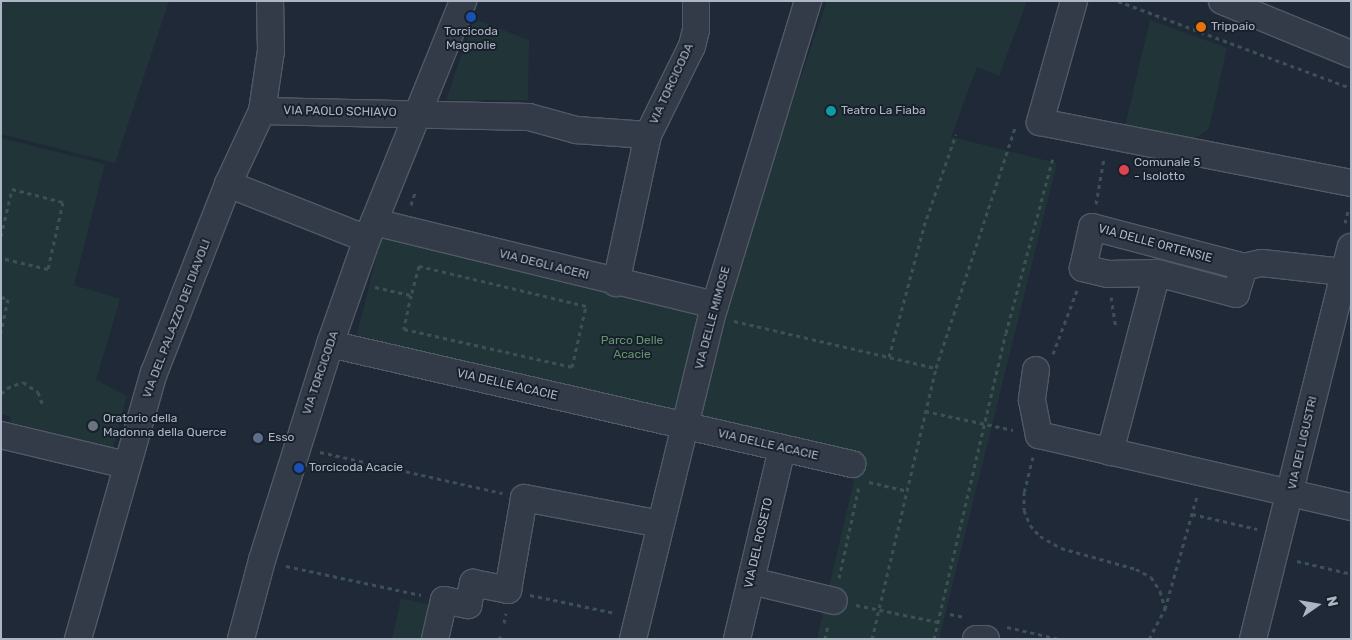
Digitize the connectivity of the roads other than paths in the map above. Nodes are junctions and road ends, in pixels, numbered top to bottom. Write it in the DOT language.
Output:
graph roads {
  1 [pos="270,1"];
  2 [pos="464,1"];
  3 [pos="696,1"];
  4 [pos="808,1"];
  5 [pos="1074,1"];
  6 [pos="1222,1"];
  7 [pos="1351,54"];
  8 [pos="262,111"];
  9 [pos="418,114"];
  10 [pos="648,135"];
  11 [pos="1351,183"];
  12 [pos="228,184"];
  13 [pos="371,230"];
  14 [pos="1347,255"];
  15 [pos="1244,267"];
  16 [pos="1157,273"];
  17 [pos="616,283"];
  18 [pos="713,310"];
  19 [pos="330,344"];
  20 [pos="1036,370"];
  21 [pos="684,426"];
  22 [pos="1,434"];
  23 [pos="782,448"];
  24 [pos="1110,452"];
  25 [pos="852,464"];
  26 [pos="126,465"];
  27 [pos="1291,493"];
  28 [pos="1351,508"];
  29 [pos="660,524"];
  30 [pos="751,581"];
  31 [pos="834,601"];
  32 [pos="636,628"];
  33 [pos="78,639"];
  34 [pos="241,639"];
  35 [pos="435,639"];
  36 [pos="737,639"];
  37 [pos="976,639"];
  38 [pos="986,639"];
  39 [pos="1253,639"];
  1 -- 8 [label="street, VIA DEL PALAZZO DEI DIAVOLI"];
  2 -- 9 [label="street, VIA TORCICODA"];
  3 -- 10 [label="street, VIA TORCICODA"];
  4 -- 18 [label="street, VIA DELLE MIMOSE"];
  5 -- 11 [label="street"];
  6 -- 7 [label="street"];
  8 -- 9 [label="street, VIA PAOLO SCHIAVO"];
  8 -- 12 [label="street, VIA DEL PALAZZO DEI DIAVOLI"];
  9 -- 10 [label="street, VIA TORCICODA"];
  9 -- 13 [label="street, VIA TORCICODA"];
  10 -- 17 [label="street, VIA TORCICODA"];
  12 -- 13 [label="street, VIA DEGLI ACERI"];
  12 -- 26 [label="street, VIA DEL PALAZZO DEI DIAVOLI"];
  13 -- 17 [label="street, VIA DEGLI ACERI"];
  13 -- 19 [label="street, VIA TORCICODA"];
  14 -- 15 [label="street, VIA DELLE ORTENSIE"];
  14 -- 27 [label="street, VIA DEI LIGUSTRI"];
  15 -- 16 [label="street"];
  15 -- 16 [label="street, VIA DELLE ORTENSIE"];
  16 -- 24 [label="street"];
  17 -- 18 [label="street, VIA DEGLI ACERI"];
  18 -- 21 [label="street, VIA DELLE MIMOSE"];
  19 -- 21 [label="street, VIA DELLE ACACIE"];
  19 -- 34 [label="street, VIA TORCICODA"];
  20 -- 24 [label="street"];
  21 -- 23 [label="street, VIA DELLE ACACIE"];
  21 -- 29 [label="street, VIA DELLE MIMOSE"];
  22 -- 26 [label="street"];
  23 -- 25 [label="street, VIA DELLE ACACIE"];
  23 -- 30 [label="street, VIA DEL ROSETO"];
  24 -- 27 [label="street"];
  26 -- 33 [label="street, VIA DEL PALAZZO DEI DIAVOLI"];
  27 -- 28 [label="street"];
  27 -- 39 [label="street, VIA DEI LIGUSTRI"];
  29 -- 32 [label="street, VIA DELLE MIMOSE"];
  29 -- 35 [label="street"];
  30 -- 31 [label="street"];
  30 -- 36 [label="street, VIA DEL ROSETO"];
  37 -- 38 [label="street"];
}
